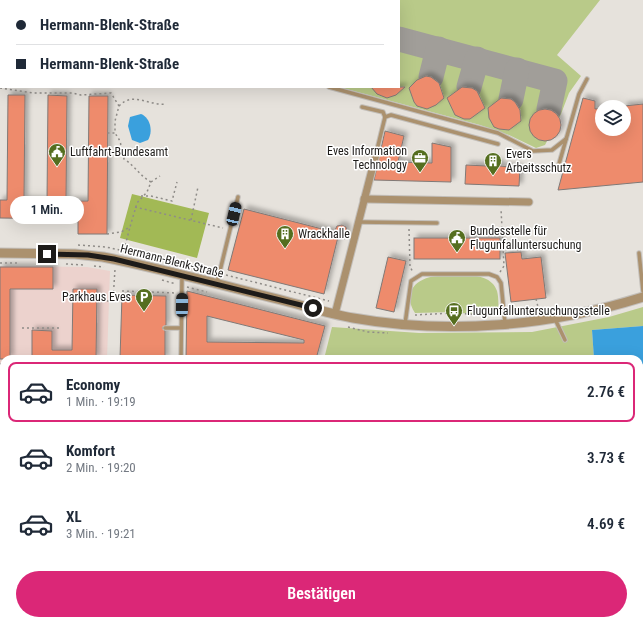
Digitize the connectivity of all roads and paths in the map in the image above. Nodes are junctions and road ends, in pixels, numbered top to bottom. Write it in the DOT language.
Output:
graph roads {
  1 [pos="587,79"];
  2 [pos="0,88"];
  3 [pos="333,88"];
  4 [pos="166,104"];
  5 [pos="119,106"];
  6 [pos="362,107"];
  7 [pos="385,117"];
  8 [pos="115,133"];
  9 [pos="107,134"];
  10 [pos="566,139"];
  11 [pos="498,144"];
  12 [pos="376,154"];
  13 [pos="558,164"];
  14 [pos="160,176"];
  15 [pos="151,182"];
  16 [pos="177,182"];
  17 [pos="198,187"];
  18 [pos="141,196"];
  19 [pos="238,197"];
  20 [pos="364,199"];
  21 [pos="501,201"];
  22 [pos="529,202"];
  23 [pos="135,207"];
  24 [pos="191,220"];
  25 [pos="358,222"];
  26 [pos="409,222"];
  27 [pos="437,223"];
  28 [pos="130,227"];
  29 [pos="230,230"];
  30 [pos="107,234"];
  31 [pos="0,253"];
  32 [pos="639,253"];
  33 [pos="121,261"];
  34 [pos="114,269"];
  35 [pos="182,276"];
  36 [pos="416,277"];
  37 [pos="498,277"];
  38 [pos="217,284"];
  39 [pos="122,291"];
  40 [pos="643,291"];
  41 [pos="150,292"];
  42 [pos="182,293"];
  43 [pos="150,296"];
  44 [pos="643,297"];
  45 [pos="536,299"];
  46 [pos="97,301"];
  47 [pos="335,314"];
  48 [pos="539,314"];
  49 [pos="556,319"];
  50 [pos="405,324"];
  51 [pos="505,325"];
  52 [pos="22,328"];
  53 [pos="62,328"];
  54 [pos="165,328"];
  55 [pos="181,328"];
  56 [pos="565,340"];
  57 [pos="181,355"];
  1 -- 10 [label="lane"];
  2 -- 5 [label="path"];
  3 -- 10 [label="lane"];
  4 -- 5 [label="path"];
  5 -- 8 [label="path"];
  6 -- 7 [label="lane"];
  7 -- 11 [label="lane"];
  7 -- 12 [label="lane"];
  8 -- 9 [label="path"];
  8 -- 15 [label="path"];
  10 -- 13 [label="lane"];
  12 -- 20 [label="street"];
  14 -- 15 [label="path"];
  15 -- 18 [label="path"];
  16 -- 18 [label="path"];
  17 -- 24 [label="path"];
  18 -- 23 [label="path"];
  19 -- 29 [label="lane"];
  20 -- 21 [label="street"];
  20 -- 25 [label="street"];
  21 -- 22 [label="street"];
  21 -- 37 [label="path"];
  23 -- 24 [label="path"];
  23 -- 28 [label="path"];
  24 -- 29 [label="path"];
  25 -- 26 [label="lane"];
  25 -- 47 [label="street"];
  26 -- 27 [label="lane"];
  26 -- 36 [label="path"];
  28 -- 30 [label="path"];
  28 -- 33 [label="path"];
  29 -- 38 [label="lane"];
  31 -- 33 [label="street, Hermann-Blenk-Straße"];
  32 -- 40 [label="lane"];
  33 -- 35 [label="street, Hermann-Blenk-Straße"];
  34 -- 46 [label="path"];
  35 -- 38 [label="street, Hermann-Blenk-Straße"];
  35 -- 42 [label="lane"];
  36 -- 37 [label="lane"];
  36 -- 50 [label="lane"];
  37 -- 51 [label="lane"];
  38 -- 47 [label="street, Hermann-Blenk-Straße"];
  39 -- 41 [label="path"];
  41 -- 42 [label="path"];
  41 -- 43 [label="path"];
  42 -- 55 [label="lane"];
  44 -- 49 [label="street, Hermann-Blenk-Straße"];
  45 -- 48 [label="path"];
  47 -- 50 [label="street, Hermann-Blenk-Straße"];
  49 -- 51 [label="street, Hermann-Blenk-Straße"];
  49 -- 56 [label="lane"];
  50 -- 51 [label="street, Hermann-Blenk-Straße"];
  52 -- 53 [label="path"];
  54 -- 55 [label="lane"];
  55 -- 57 [label="lane"];
}
